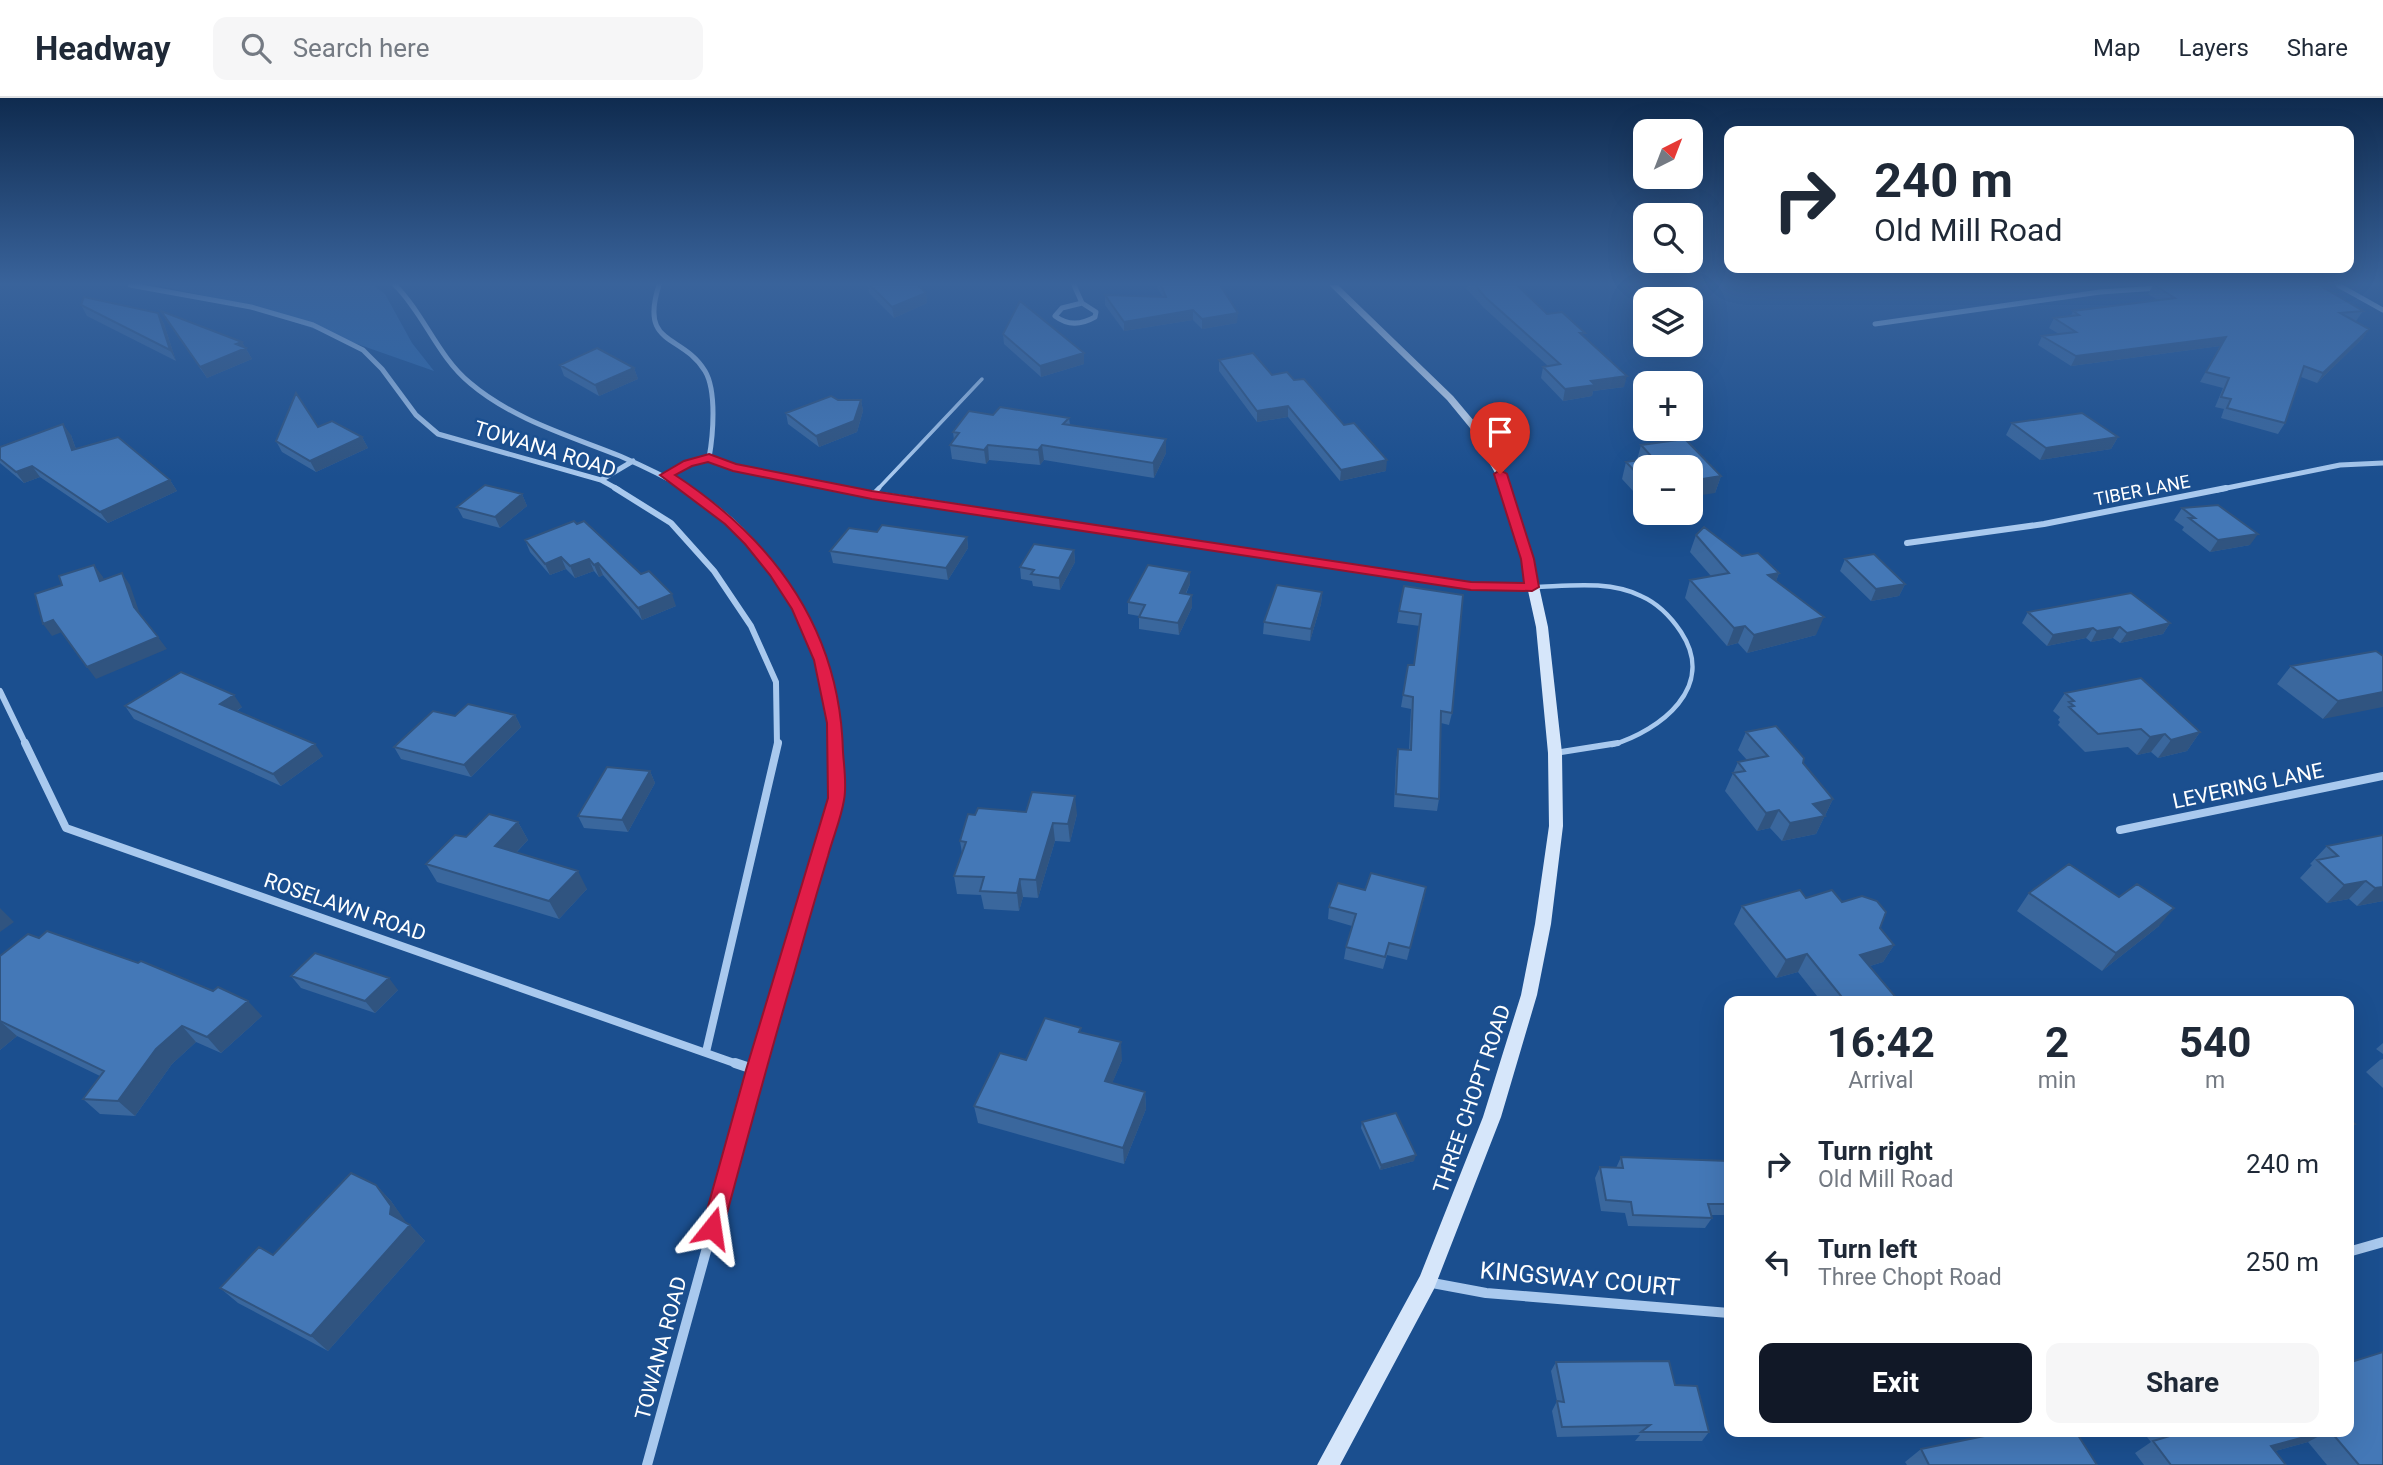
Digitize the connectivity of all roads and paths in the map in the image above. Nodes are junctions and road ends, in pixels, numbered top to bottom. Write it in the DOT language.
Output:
graph roads {
  1 [pos="360,349"];
  2 [pos="440,349"];
  3 [pos="680,349"];
  4 [pos="1399,349"];
  5 [pos="982,379"];
  6 [pos="709,458"];
  7 [pos="633,461"];
  8 [pos="2383,463"];
  9 [pos="666,475"];
  10 [pos="601,480"];
  11 [pos="872,495"];
  12 [pos="1907,543"];
  13 [pos="1532,587"];
  14 [pos="0,691"];
  15 [pos="1555,753"];
  16 [pos="2383,776"];
  17 [pos="2120,831"];
  18 [pos="706,1052"];
  19 [pos="755,1070"];
  20 [pos="2383,1242"];
  21 [pos="2354,1250"];
  22 [pos="1427,1282"];
  23 [pos="1724,1313"];
  24 [pos="647,1465"];
  25 [pos="1328,1465"];
  1 -- 10 [label="street, TOWANA ROAD"];
  2 -- 7 [label="street, TOWANA ROAD"];
  3 -- 6 [label="street"];
  4 -- 13 [label="main road, THREE CHOPT ROAD"];
  5 -- 11 [label="lane"];
  6 -- 9 [label="street"];
  6 -- 11 [label="street"];
  7 -- 9 [label="street, TOWANA ROAD"];
  7 -- 10 [label="street"];
  8 -- 12 [label="street, TIBER LANE"];
  9 -- 19 [label="street, TOWANA ROAD"];
  10 -- 18 [label="street, TOWANA ROAD"];
  11 -- 13 [label="street"];
  13 -- 15 [label="main road, THREE CHOPT ROAD"];
  13 -- 15 [label="lane"];
  14 -- 18 [label="street, ROSELAWN ROAD"];
  15 -- 22 [label="main road, THREE CHOPT ROAD"];
  16 -- 17 [label="street, LEVERING LANE"];
  18 -- 19 [label="street, ROSELAWN ROAD"];
  19 -- 24 [label="street, TOWANA ROAD"];
  20 -- 21 [label="street"];
  22 -- 23 [label="street, KINGSWAY COURT"];
  22 -- 25 [label="main road, THREE CHOPT ROAD"];
}
